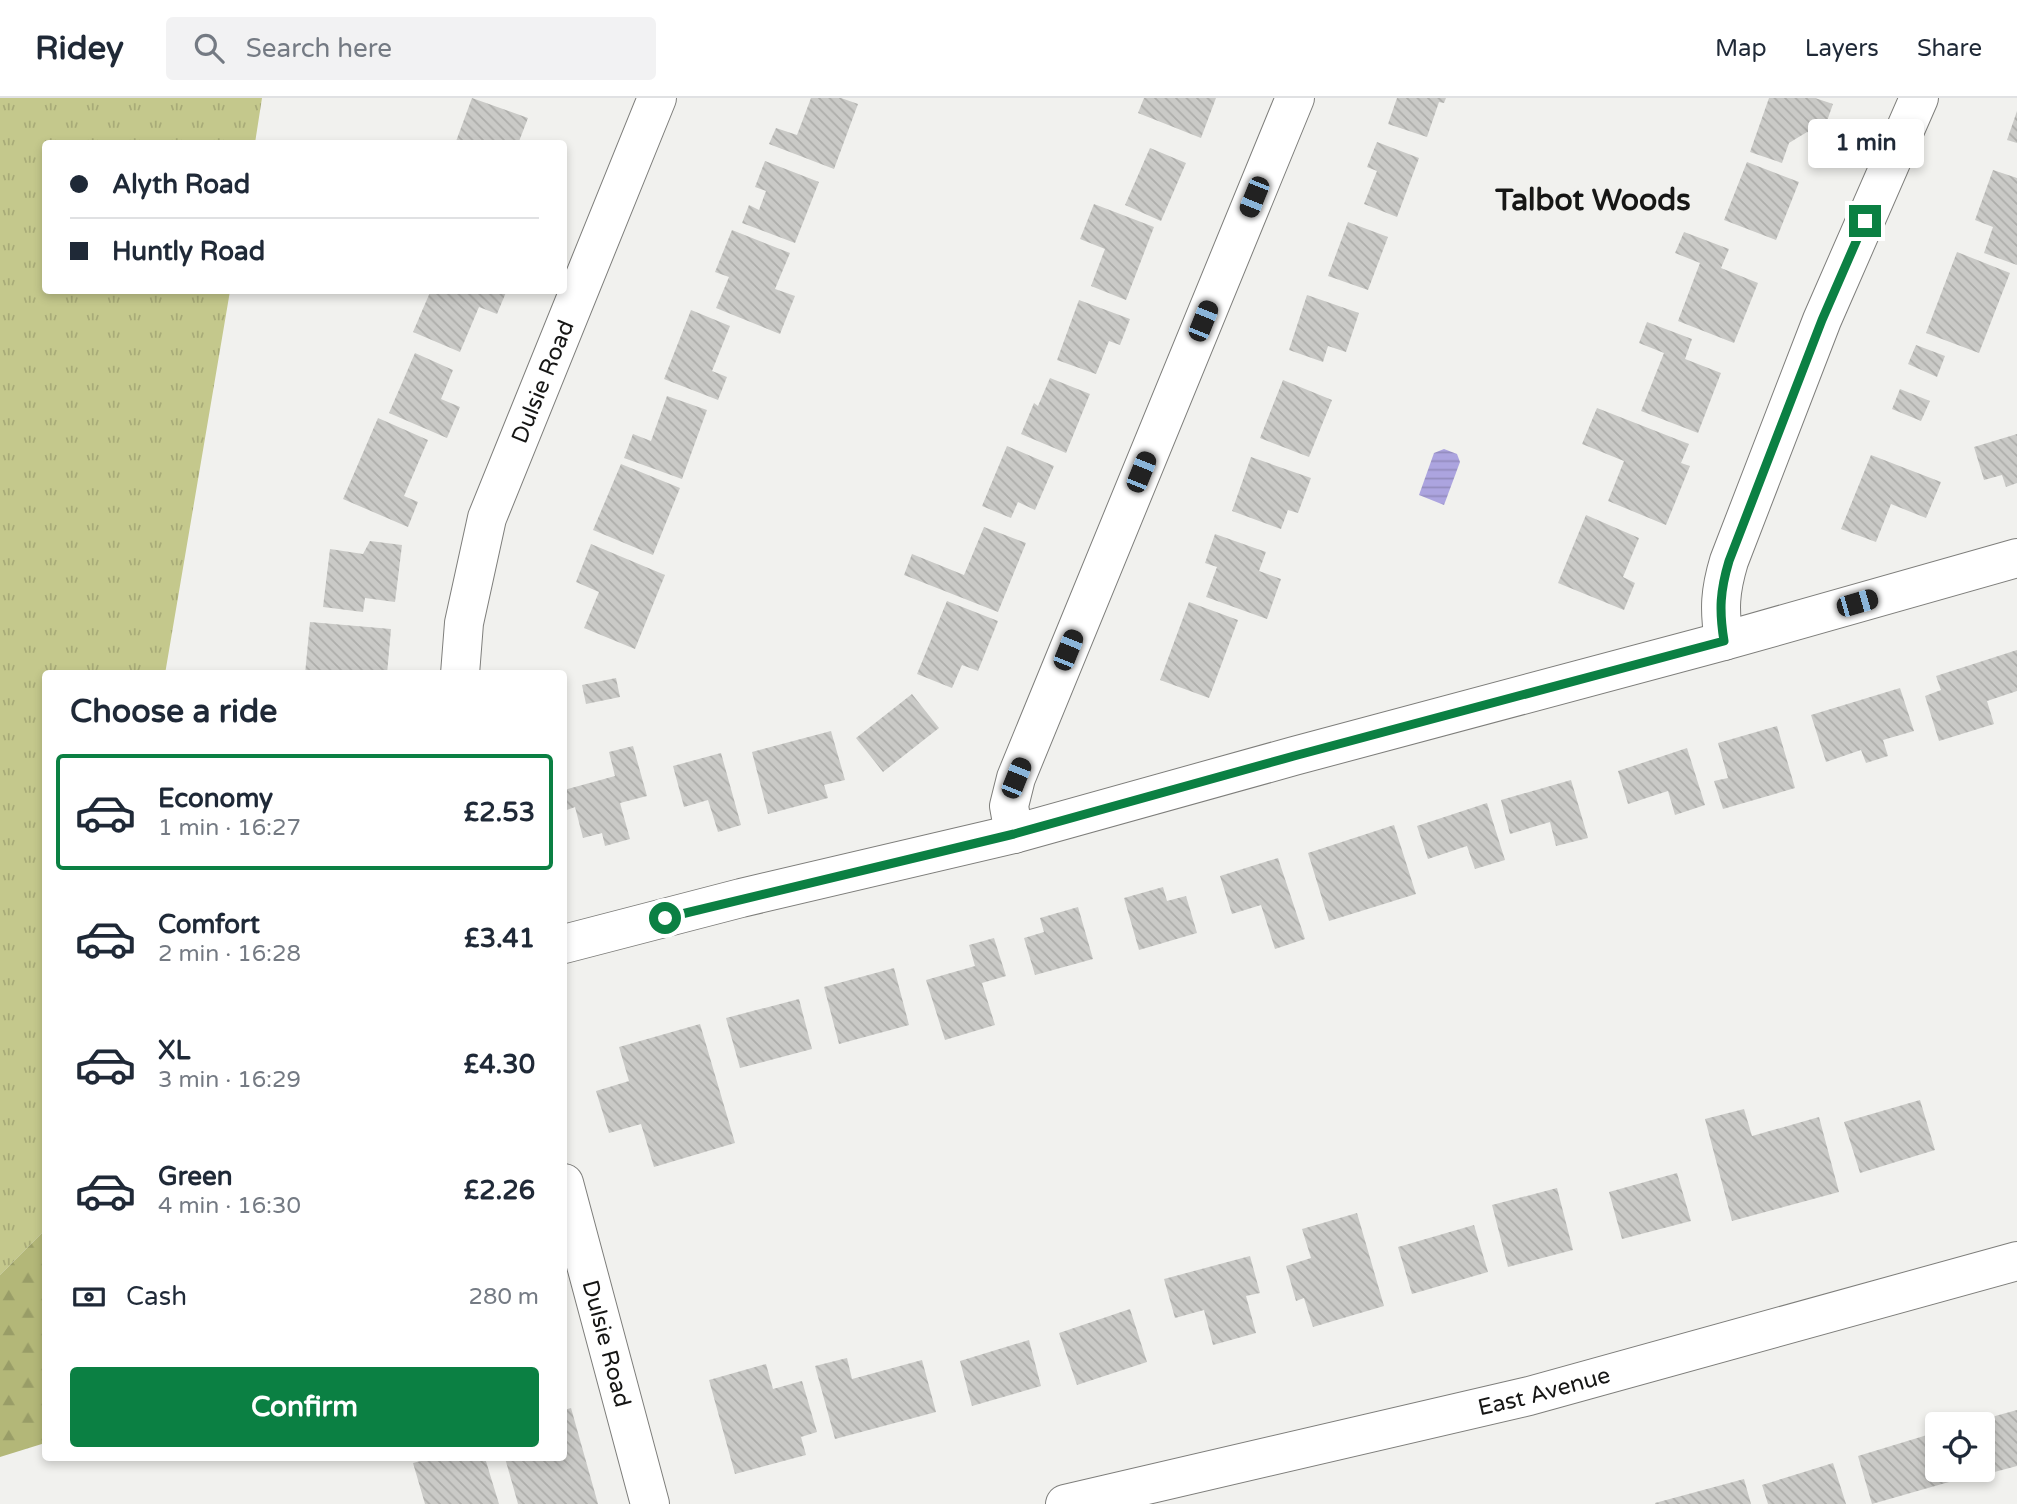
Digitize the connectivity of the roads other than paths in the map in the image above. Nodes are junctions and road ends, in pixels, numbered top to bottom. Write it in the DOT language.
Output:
graph roads {
  1 [pos="1295,98"];
  2 [pos="1919,98"];
  3 [pos="646,104"];
  4 [pos="2017,558"];
  5 [pos="1724,641"];
  6 [pos="460,670"];
  7 [pos="1014,834"];
  8 [pos="567,943"];
  9 [pos="567,1195"];
  10 [pos="2017,1261"];
  11 [pos="650,1504"];
  12 [pos="1065,1504"];
  1 -- 7 [label="street"];
  2 -- 5 [label="street"];
  3 -- 6 [label="street, Dulsie Road"];
  4 -- 5 [label="street"];
  5 -- 7 [label="street"];
  7 -- 8 [label="street"];
  9 -- 11 [label="street, Dulsie Road"];
  10 -- 12 [label="street, East Avenue"];
}
